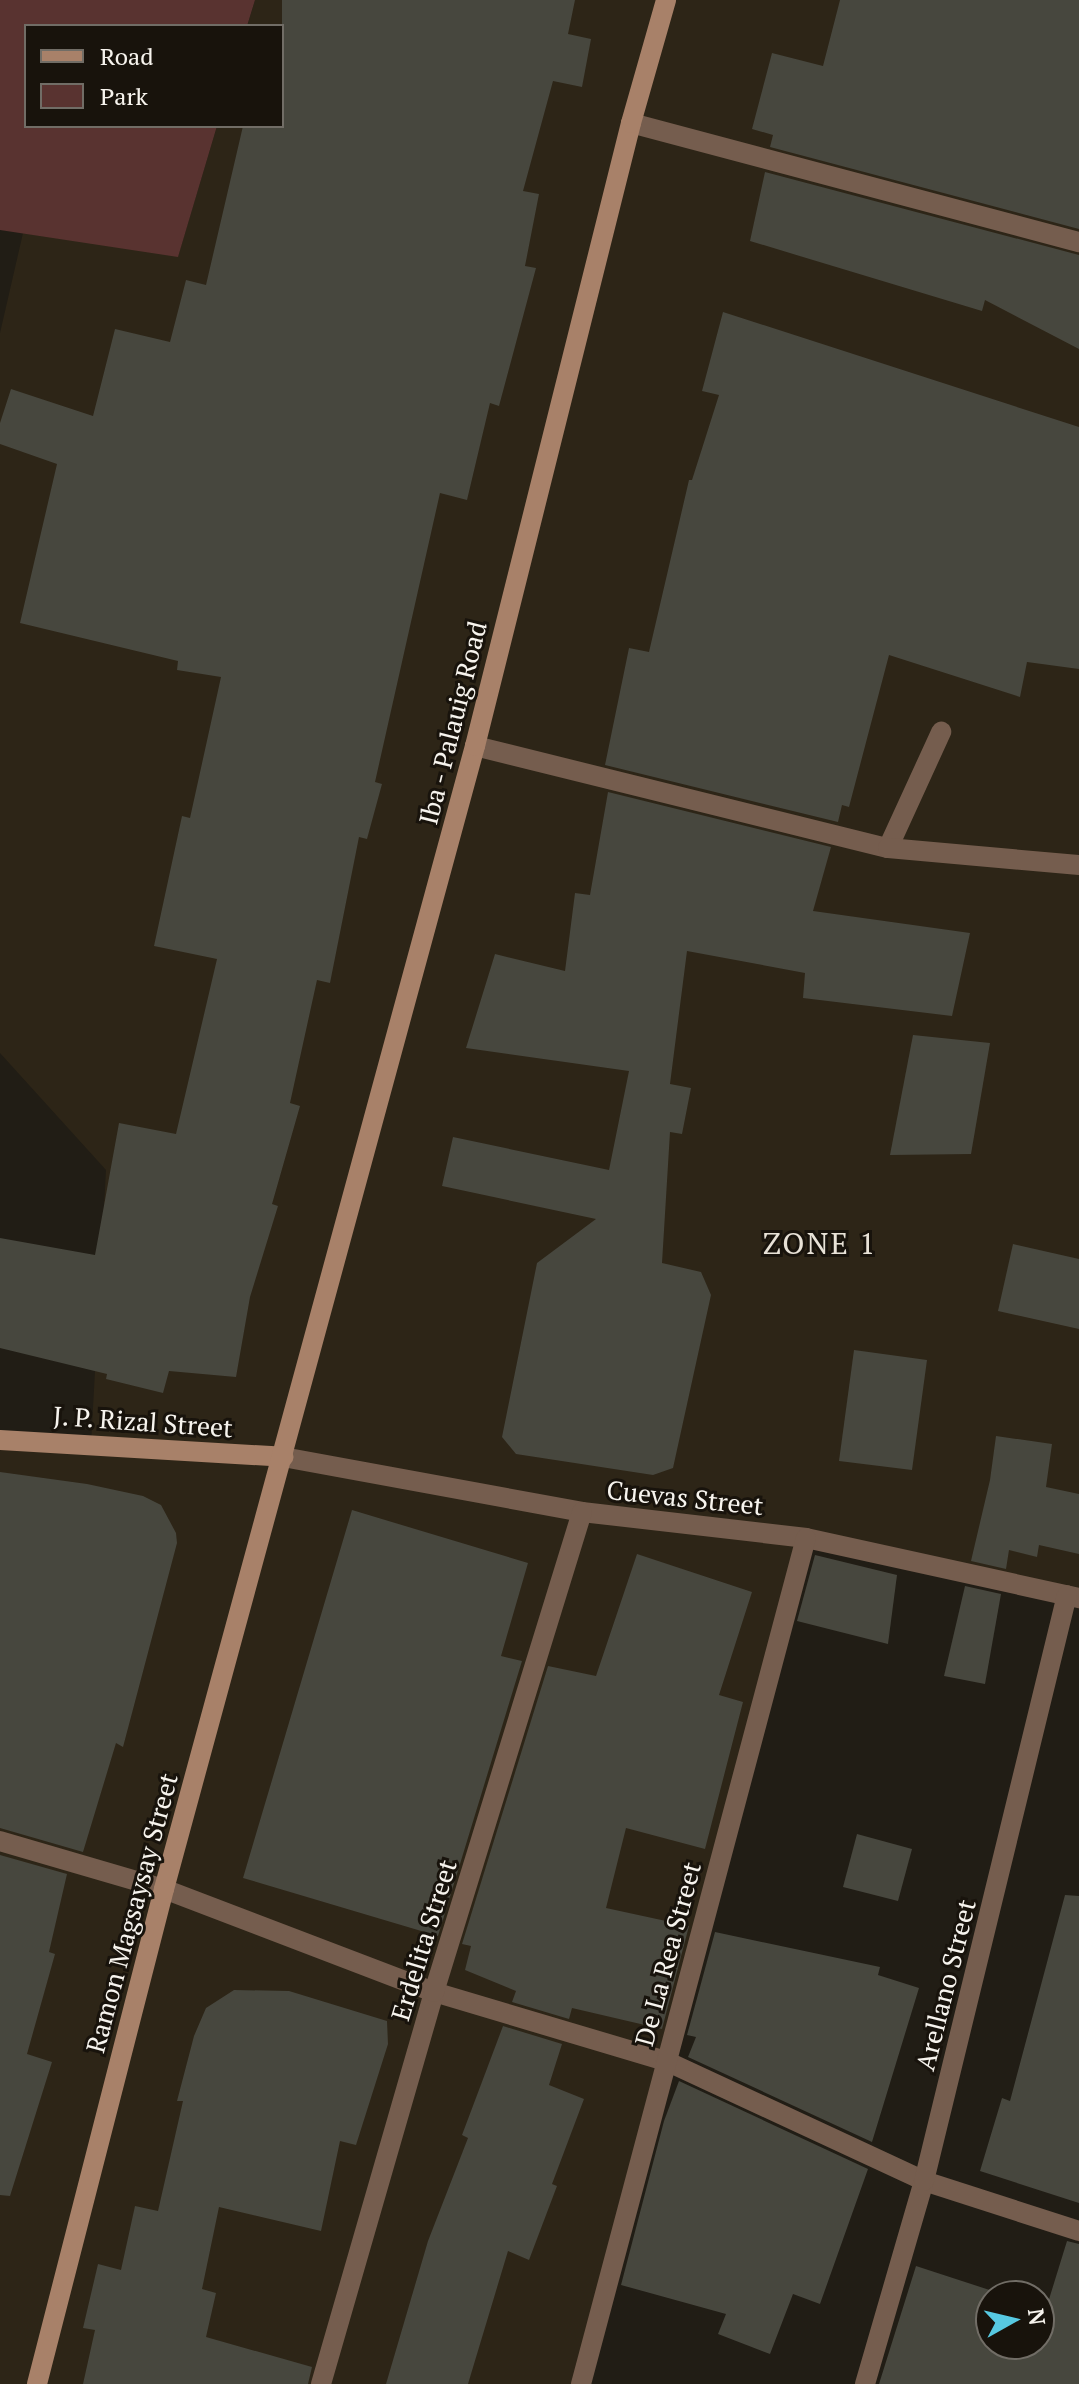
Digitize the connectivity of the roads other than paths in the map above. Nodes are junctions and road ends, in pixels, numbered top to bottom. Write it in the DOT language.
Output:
graph roads {
  1 [pos="666,0"];
  2 [pos="631,123"];
  3 [pos="1079,242"];
  4 [pos="941,732"];
  5 [pos="475,746"];
  6 [pos="888,848"];
  7 [pos="1079,865"];
  8 [pos="0,1440"];
  9 [pos="283,1457"];
  10 [pos="582,1512"];
  11 [pos="806,1538"];
  12 [pos="1073,1596"];
  13 [pos="0,1841"];
  14 [pos="164,1889"];
  15 [pos="434,1992"];
  16 [pos="666,2061"];
  17 [pos="924,2181"];
  18 [pos="1079,2231"];
  19 [pos="37,2384"];
  20 [pos="321,2384"];
  21 [pos="581,2384"];
  22 [pos="865,2384"];
  1 -- 2 [label="main road, Iba - Palauig Road"];
  2 -- 3 [label="street"];
  2 -- 5 [label="main road, Iba - Palauig Road"];
  4 -- 6 [label="street"];
  5 -- 6 [label="street"];
  5 -- 9 [label="main road, Iba - Palauig Road"];
  6 -- 7 [label="street"];
  8 -- 9 [label="main road, J. P. Rizal Street"];
  9 -- 10 [label="street, Cuevas Street"];
  9 -- 14 [label="main road, Ramon Magsaysay Street"];
  10 -- 11 [label="street, Cuevas Street"];
  10 -- 15 [label="street, Erdelita Street"];
  11 -- 12 [label="street, Cuevas Street"];
  11 -- 16 [label="street, De La Rea Street"];
  12 -- 17 [label="street, Arellano Street"];
  13 -- 14 [label="street"];
  14 -- 15 [label="street"];
  14 -- 19 [label="main road, Ramon Magsaysay Street"];
  15 -- 16 [label="street"];
  15 -- 20 [label="street, Erdelita Street"];
  16 -- 17 [label="street"];
  16 -- 21 [label="street, De La Rea Street"];
  17 -- 18 [label="street"];
  17 -- 22 [label="street, Arellano Street"];
}
